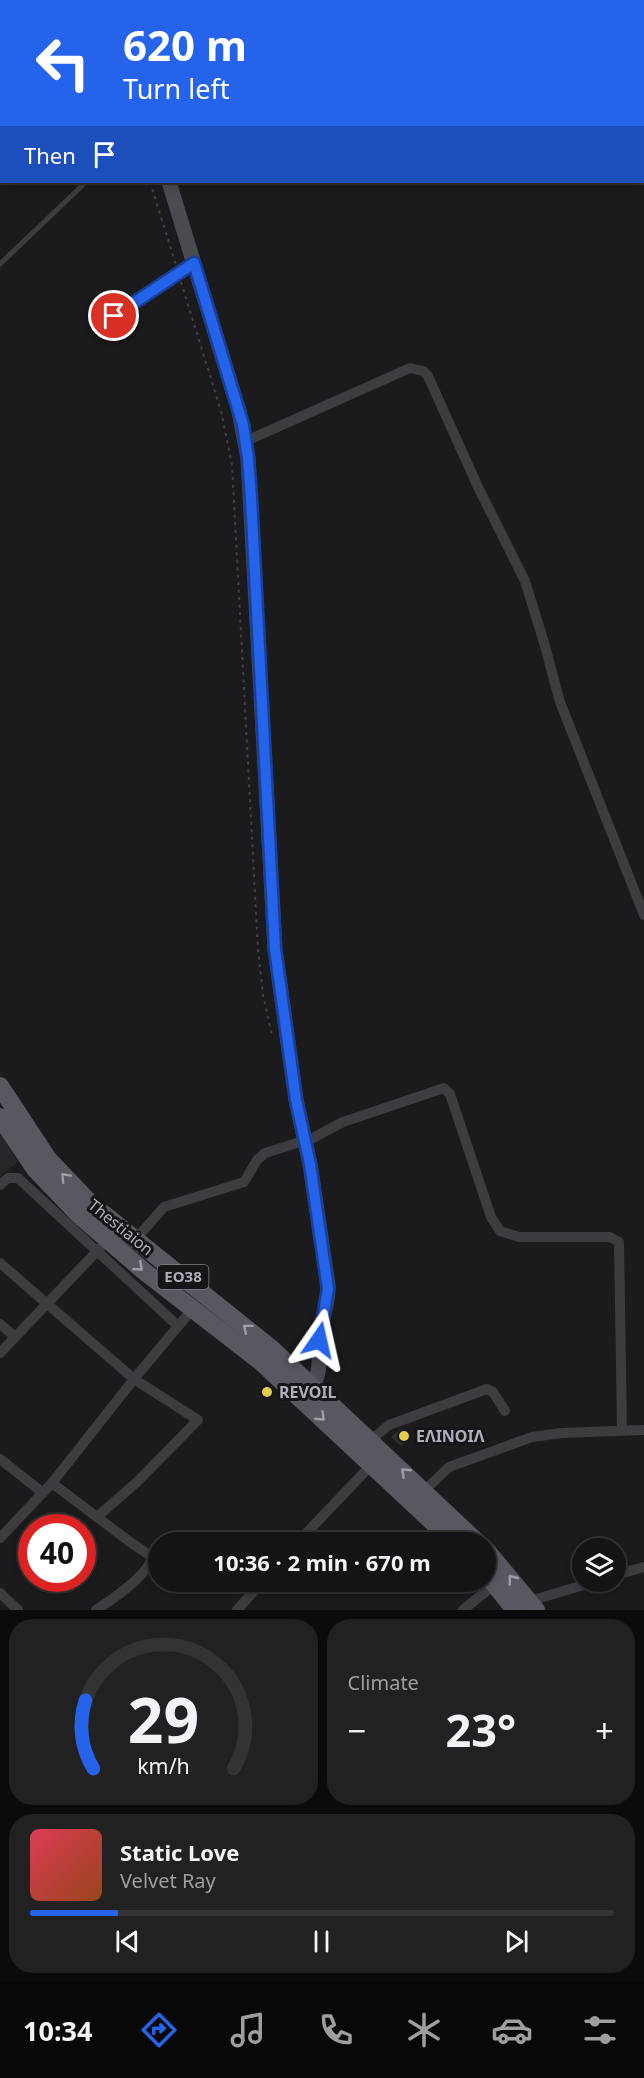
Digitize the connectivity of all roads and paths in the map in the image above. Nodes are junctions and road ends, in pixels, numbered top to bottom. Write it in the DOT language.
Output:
graph roads {
  1 [pos="85,183"];
  2 [pos="150,183"];
  3 [pos="169,183"];
  4 [pos="194,263"];
  5 [pos="0,264"];
  6 [pos="178,273"];
  7 [pos="114,316"];
  8 [pos="246,441"];
  9 [pos="644,915"];
  10 [pos="290,1046"];
  11 [pos="0,1086"];
  12 [pos="0,1117"];
  13 [pos="305,1140"];
  14 [pos="0,1185"];
  15 [pos="108,1239"];
  16 [pos="135,1240"];
  17 [pos="0,1263"];
  18 [pos="204,1293"];
  19 [pos="46,1304"];
  20 [pos="193,1310"];
  21 [pos="0,1324"];
  22 [pos="178,1326"];
  23 [pos="15,1337"];
  24 [pos="0,1353"];
  25 [pos="267,1355"];
  26 [pos="134,1379"];
  27 [pos="313,1385"];
  28 [pos="505,1411"];
  29 [pos="622,1430"];
  30 [pos="644,1430"];
  31 [pos="375,1452"];
  32 [pos="0,1459"];
  33 [pos="52,1483"];
  34 [pos="424,1491"];
  35 [pos="43,1493"];
  36 [pos="97,1517"];
  37 [pos="307,1532"];
  38 [pos="445,1532"];
  39 [pos="467,1532"];
  40 [pos="0,1538"];
  41 [pos="496,1564"];
  42 [pos="644,1567"];
  43 [pos="626,1572"];
  44 [pos="496,1584"];
  45 [pos="572,1590"];
  46 [pos="253,1592"];
  47 [pos="479,1592"];
  48 [pos="0,1593"];
  49 [pos="527,1607"];
  50 [pos="18,1610"];
  51 [pos="96,1610"];
  52 [pos="237,1610"];
  53 [pos="463,1610"];
  1 -- 5 [label="lane"];
  2 -- 6 [label="path"];
  3 -- 4 [label="street"];
  4 -- 6 [label="lane"];
  4 -- 8 [label="street"];
  6 -- 7 [label="lane"];
  6 -- 10 [label="path"];
  8 -- 9 [label="street"];
  8 -- 10 [label="street"];
  10 -- 13 [label="street"];
  15 -- 11 [label="main road, Thestiaion / ΕΟ38, one-way"];
  12 -- 15 [label="main road, Thestiaion / ΕΟ38"];
  13 -- 16 [label="street"];
  13 -- 27 [label="street"];
  13 -- 29 [label="street"];
  14 -- 15 [label="street"];
  15 -- 16 [label="main road, Thestiaion / ΕΟ38"];
  15 -- 19 [label="street"];
  15 -- 20 [label="main road, Thestiaion / ΕΟ38, one-way"];
  15 -- 22 [label="street"];
  16 -- 18 [label="main road, Thestiaion / ΕΟ38"];
  17 -- 19 [label="street"];
  18 -- 20 [label="street"];
  25 -- 18 [label="main road, Thestiaion / ΕΟ38, one-way"];
  19 -- 23 [label="street"];
  19 -- 26 [label="street"];
  20 -- 22 [label="street"];
  20 -- 25 [label="main road, Thestiaion / ΕΟ38"];
  21 -- 23 [label="street"];
  22 -- 26 [label="street"];
  23 -- 24 [label="street"];
  25 -- 27 [label="main road, Thestiaion / ΕΟ38"];
  25 -- 31 [label="main road, Thestiaion / ΕΟ38, one-way"];
  26 -- 33 [label="street"];
  26 -- 36 [label="street"];
  27 -- 31 [label="main road, Thestiaion / ΕΟ38"];
  28 -- 31 [label="street"];
  29 -- 30 [label="street"];
  29 -- 34 [label="street"];
  34 -- 31 [label="main road, Thestiaion / ΕΟ38, one-way"];
  31 -- 37 [label="street"];
  31 -- 38 [label="main road, Thestiaion / ΕΟ38"];
  32 -- 35 [label="street"];
  33 -- 35 [label="street"];
  33 -- 36 [label="street"];
  34 -- 39 [label="main road, Thestiaion / ΕΟ38"];
  35 -- 40 [label="street"];
  36 -- 51 [label="street"];
  49 -- 41 [label="main road, one-way"];
  42 -- 43 [label="street"];
  44 -- 49 [label="main road"];
  45 -- 49 [label="street"];
  46 -- 52 [label="street"];
  47 -- 53 [label="street"];
  48 -- 50 [label="street"];
}
